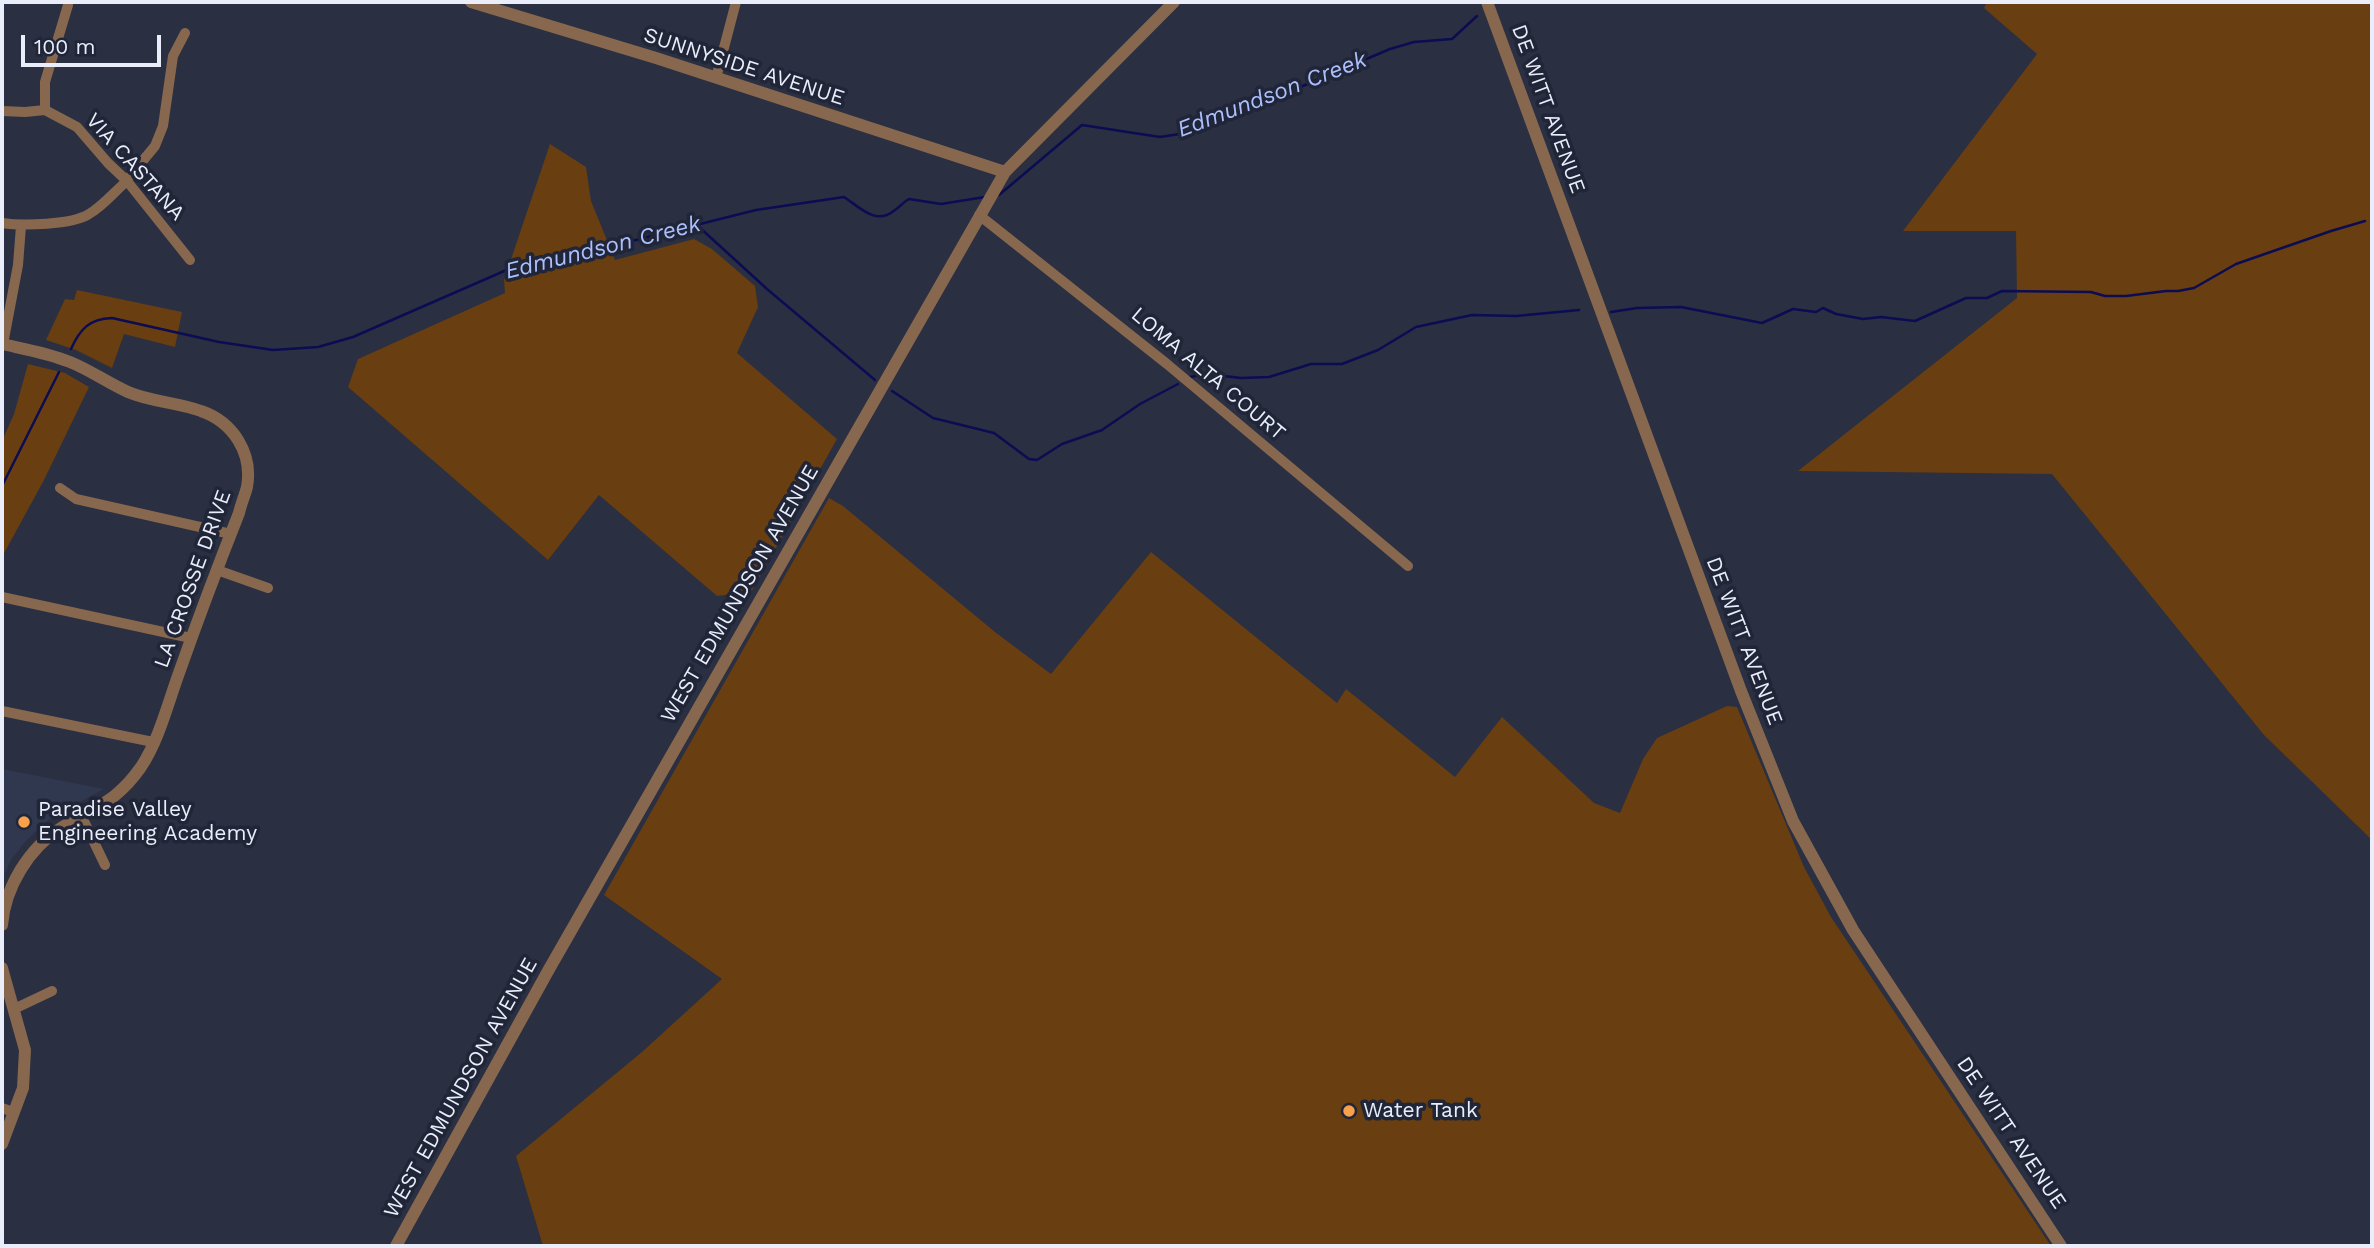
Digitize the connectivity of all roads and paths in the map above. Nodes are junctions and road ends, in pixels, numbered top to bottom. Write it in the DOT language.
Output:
graph roads {
  1 [pos="471,2"];
  2 [pos="736,2"];
  3 [pos="1174,2"];
  4 [pos="1487,2"];
  5 [pos="488,4"];
  6 [pos="68,5"];
  7 [pos="185,33"];
  8 [pos="716,78"];
  9 [pos="45,110"];
  10 [pos="2,111"];
  11 [pos="1004,172"];
  12 [pos="126,181"];
  13 [pos="979,215"];
  14 [pos="2,223"];
  15 [pos="21,226"];
  16 [pos="190,260"];
  17 [pos="3,344"];
  18 [pos="60,488"];
  19 [pos="230,534"];
  20 [pos="1408,566"];
  21 [pos="217,570"];
  22 [pos="268,589"];
  23 [pos="2,597"];
  24 [pos="191,638"];
  25 [pos="2,711"];
  26 [pos="153,742"];
  27 [pos="82,817"];
  28 [pos="105,864"];
  29 [pos="2,925"];
  30 [pos="2,968"];
  31 [pos="52,991"];
  32 [pos="14,1009"];
  33 [pos="7,1110"];
  34 [pos="2,1144"];
  35 [pos="396,1246"];
  36 [pos="2061,1246"];
  1 -- 5 [label="street, SUNNYSIDE AVENUE"];
  2 -- 8 [label="street"];
  3 -- 11 [label="street, WEST EDMUNDSON AVENUE"];
  4 -- 36 [label="street, DE WITT AVENUE"];
  5 -- 8 [label="street, SUNNYSIDE AVENUE"];
  6 -- 9 [label="street"];
  7 -- 12 [label="street"];
  8 -- 11 [label="street, SUNNYSIDE AVENUE"];
  9 -- 10 [label="street"];
  9 -- 12 [label="street, VIA CASTANA"];
  11 -- 13 [label="street, WEST EDMUNDSON AVENUE"];
  12 -- 15 [label="street"];
  12 -- 16 [label="street, VIA CASTANA"];
  13 -- 20 [label="street, LOMA ALTA COURT"];
  13 -- 35 [label="street, WEST EDMUNDSON AVENUE"];
  14 -- 15 [label="street"];
  15 -- 17 [label="street"];
  17 -- 19 [label="street, LA CROSSE DRIVE"];
  18 -- 19 [label="street"];
  19 -- 21 [label="street, LA CROSSE DRIVE"];
  21 -- 22 [label="street"];
  21 -- 24 [label="street, LA CROSSE DRIVE"];
  23 -- 24 [label="street"];
  24 -- 26 [label="street, LA CROSSE DRIVE"];
  25 -- 26 [label="street"];
  26 -- 27 [label="street, LA CROSSE DRIVE"];
  27 -- 28 [label="street"];
  27 -- 29 [label="street, LA CROSSE DRIVE"];
  30 -- 32 [label="street"];
  31 -- 32 [label="street"];
  32 -- 33 [label="street"];
  33 -- 34 [label="street"];
}
